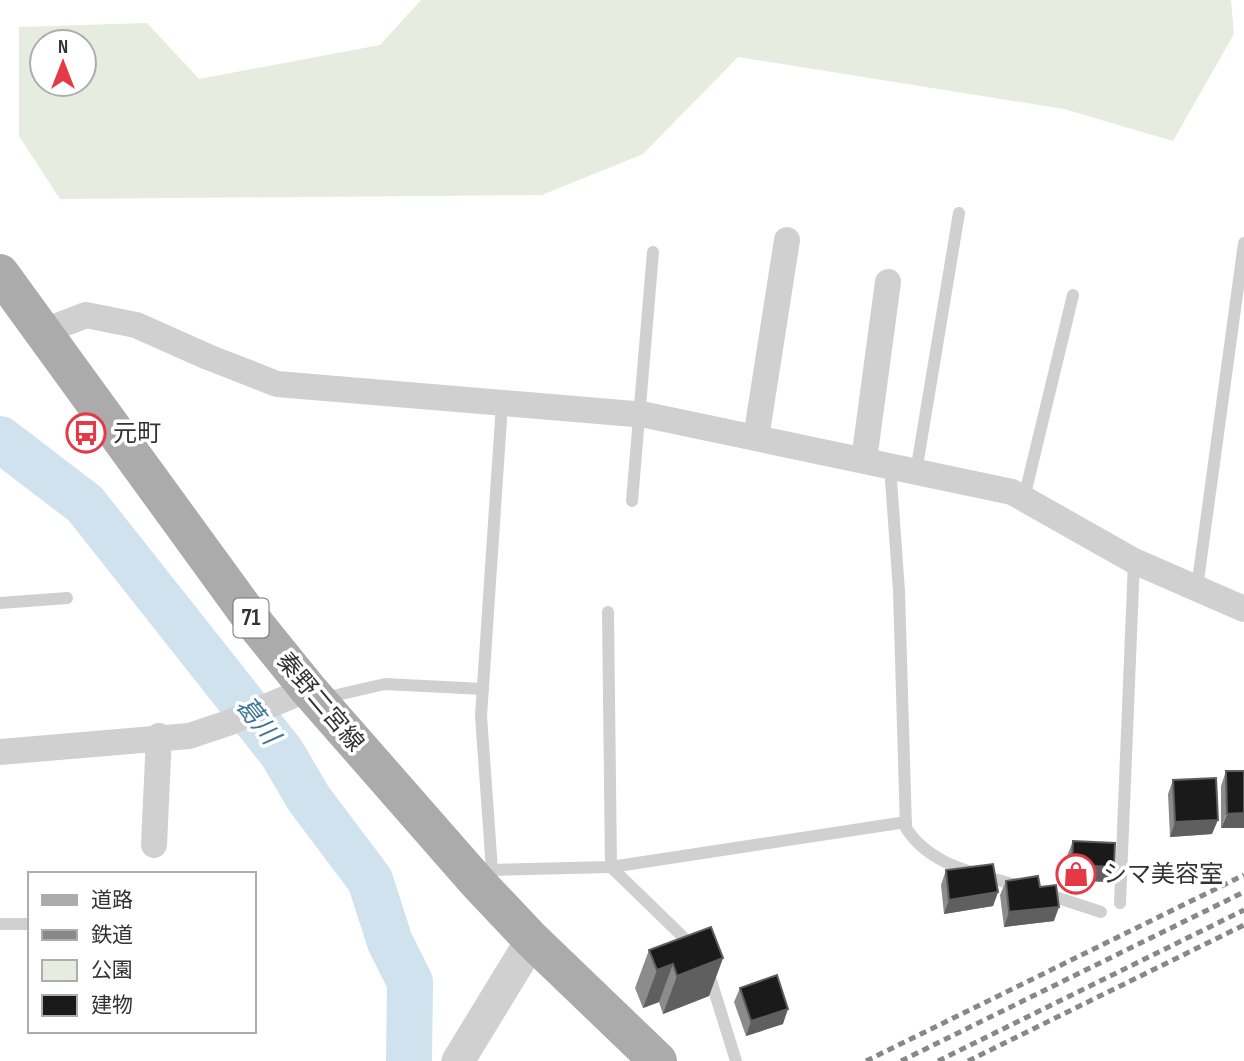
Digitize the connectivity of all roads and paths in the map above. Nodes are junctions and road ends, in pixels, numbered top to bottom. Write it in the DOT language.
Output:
graph roads {
  1 [pos="959,213"];
  2 [pos="787,240"];
  3 [pos="1244,243"];
  4 [pos="653,251"];
  5 [pos="1,275"];
  6 [pos="888,282"];
  7 [pos="1073,295"];
  8 [pos="42,332"];
  9 [pos="502,404"];
  10 [pos="639,415"];
  11 [pos="756,438"];
  12 [pos="863,460"];
  13 [pos="890,466"];
  14 [pos="916,471"];
  15 [pos="1024,498"];
  16 [pos="632,502"];
  17 [pos="1134,561"];
  18 [pos="1196,587"];
  19 [pos="67,598"];
  20 [pos="0,603"];
  21 [pos="1244,609"];
  22 [pos="608,612"];
  23 [pos="483,689"];
  24 [pos="303,696"];
  25 [pos="159,736"];
  26 [pos="0,752"];
  27 [pos="906,822"];
  28 [pos="154,845"];
  29 [pos="611,867"];
  30 [pos="485,877"];
  31 [pos="1120,902"];
  32 [pos="1101,912"];
  33 [pos="0,924"];
  34 [pos="28,924"];
  35 [pos="532,940"];
  36 [pos="458,1061"];
  37 [pos="658,1061"];
  38 [pos="736,1061"];
  1 -- 14 [label="lane"];
  2 -- 11 [label="street"];
  3 -- 18 [label="lane"];
  4 -- 10 [label="lane"];
  5 -- 8 [label="main road, 秦野二宮線 / 71"];
  6 -- 12 [label="street"];
  7 -- 15 [label="lane"];
  8 -- 9 [label="street"];
  8 -- 24 [label="main road, 秦野二宮線 / 71"];
  9 -- 10 [label="street"];
  9 -- 23 [label="lane"];
  10 -- 11 [label="street"];
  10 -- 16 [label="lane"];
  11 -- 12 [label="street"];
  12 -- 13 [label="street"];
  13 -- 14 [label="street"];
  13 -- 27 [label="lane"];
  14 -- 15 [label="street"];
  15 -- 17 [label="street"];
  17 -- 18 [label="street"];
  17 -- 31 [label="lane"];
  18 -- 21 [label="street"];
  19 -- 20 [label="lane"];
  22 -- 29 [label="lane"];
  23 -- 24 [label="lane"];
  23 -- 30 [label="lane"];
  24 -- 25 [label="street"];
  24 -- 30 [label="main road, 秦野二宮線 / 71"];
  25 -- 26 [label="street"];
  25 -- 28 [label="street"];
  27 -- 29 [label="lane"];
  27 -- 32 [label="lane"];
  29 -- 30 [label="lane"];
  29 -- 38 [label="lane"];
  30 -- 35 [label="main road, 秦野二宮線 / 71"];
  33 -- 34 [label="lane"];
  35 -- 36 [label="street"];
  35 -- 37 [label="main road, 秦野二宮線 / 71"];
}
